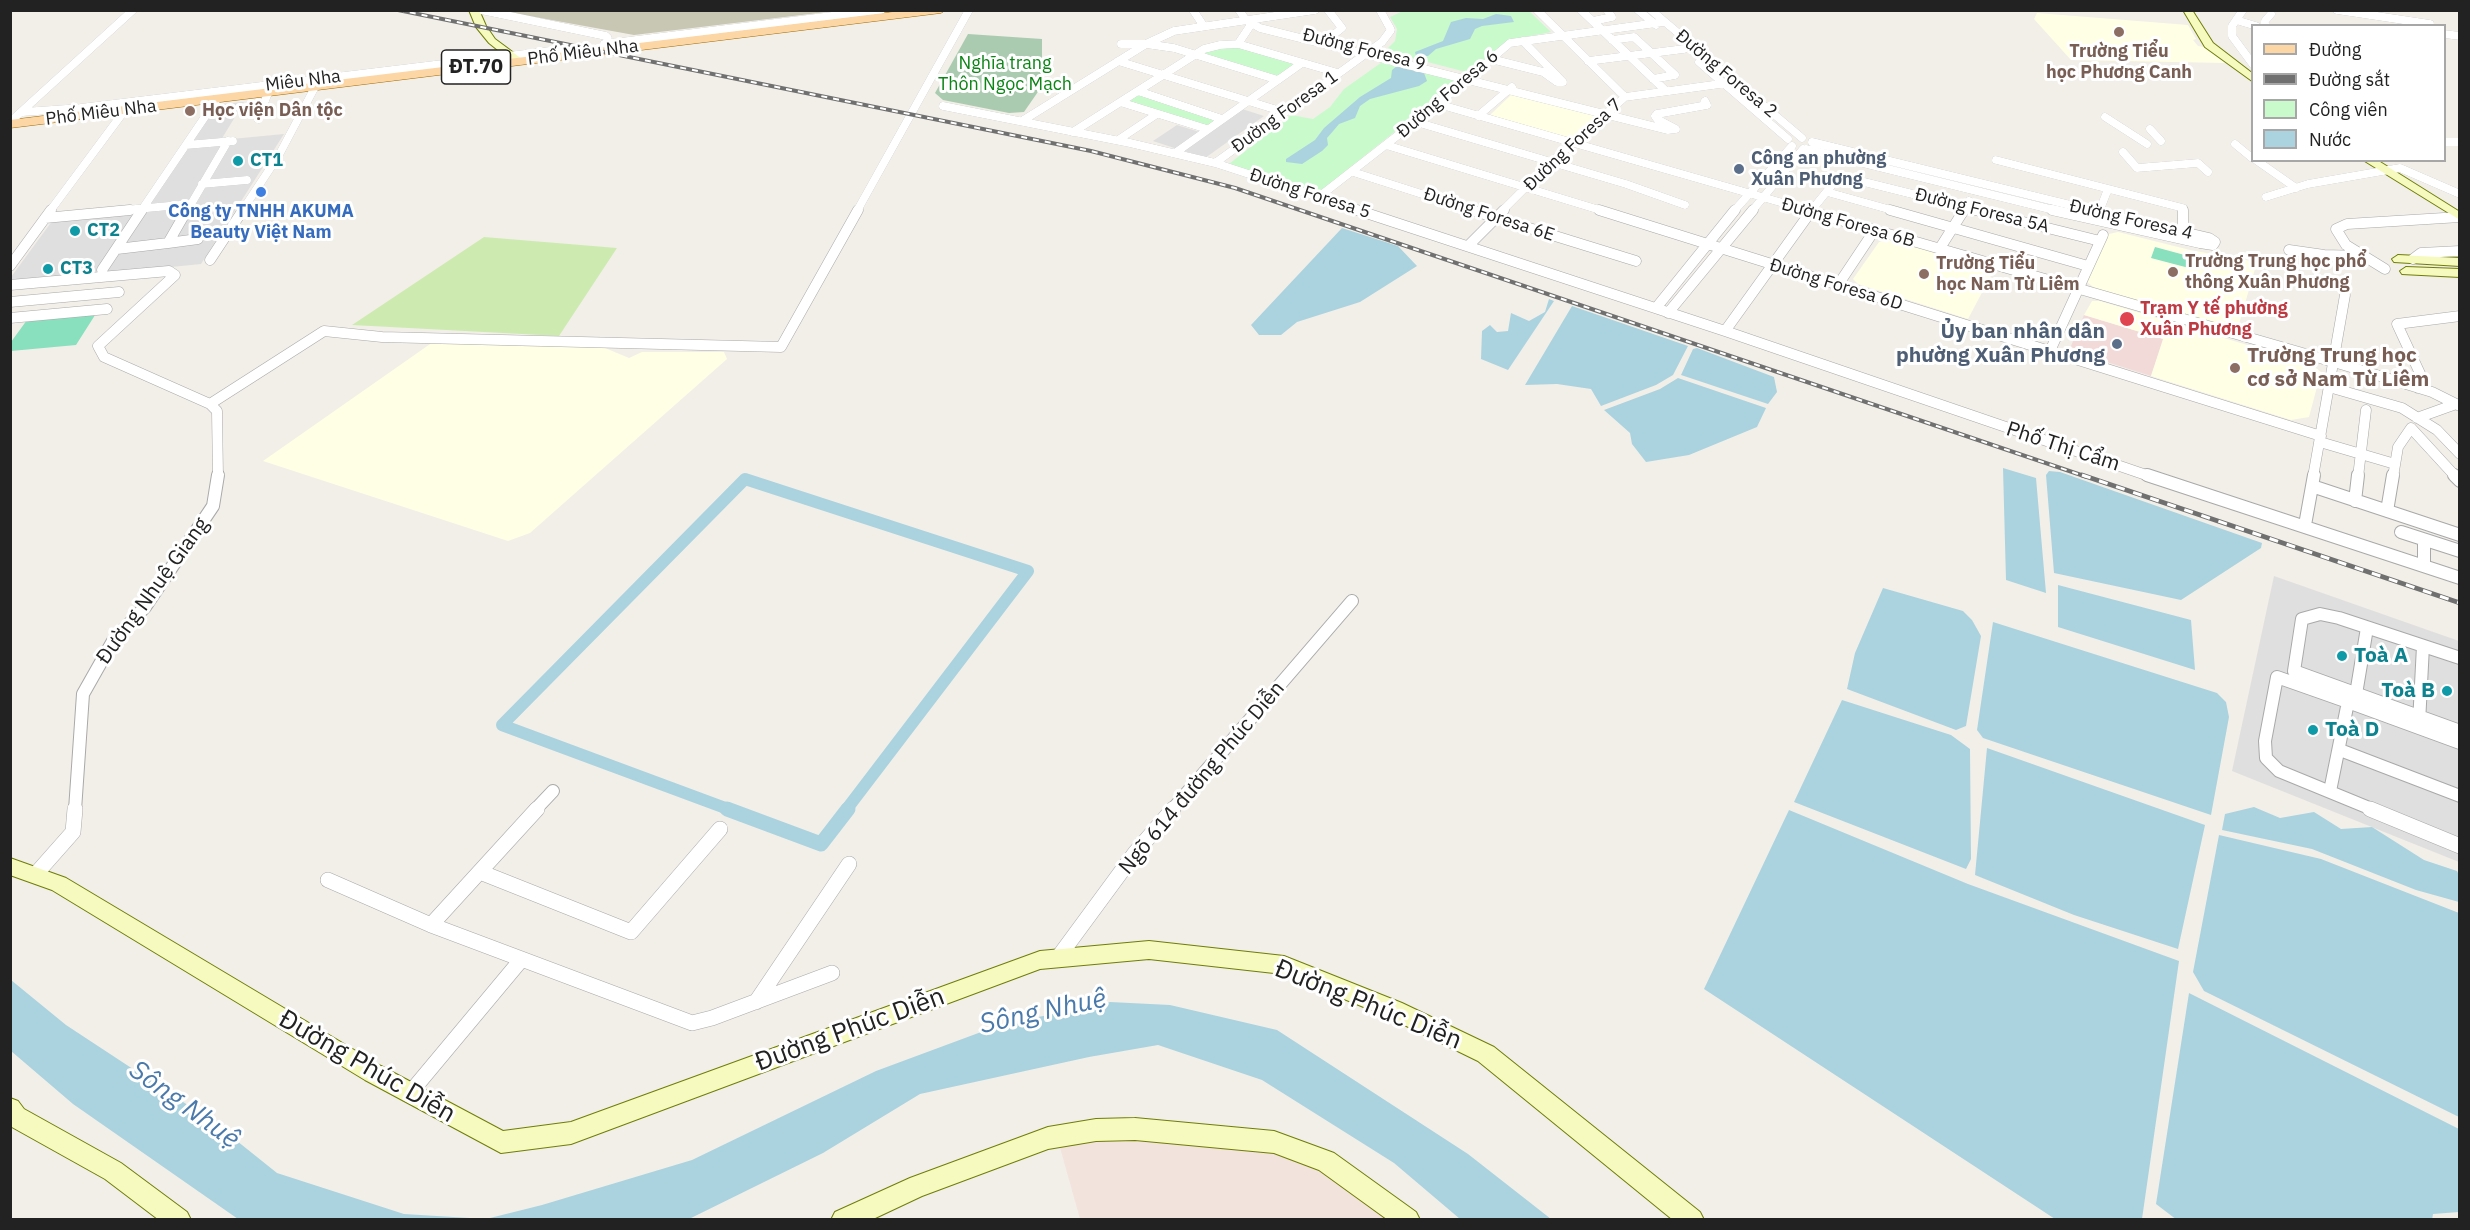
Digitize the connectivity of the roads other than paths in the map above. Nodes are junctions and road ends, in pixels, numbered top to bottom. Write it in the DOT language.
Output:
graph roads {
  1 [pos="133,10"];
  2 [pos="474,10"];
  3 [pos="481,10"];
  4 [pos="881,10"];
  5 [pos="941,10"];
  6 [pos="969,10"];
  7 [pos="1193,10"];
  8 [pos="1239,10"];
  9 [pos="1316,10"];
  10 [pos="1328,10"];
  11 [pos="1380,10"];
  12 [pos="1537,10"];
  13 [pos="1581,10"];
  14 [pos="1607,10"];
  15 [pos="1638,10"];
  16 [pos="1651,10"];
  17 [pos="2187,10"];
  18 [pos="2243,10"];
  19 [pos="2337,10"];
  20 [pos="2271,14"];
  21 [pos="2236,20"];
  22 [pos="1593,21"];
  23 [pos="1664,22"];
  24 [pos="1251,23"];
  25 [pos="1654,24"];
  26 [pos="2251,24"];
  27 [pos="2265,24"];
  28 [pos="2430,24"];
  29 [pos="1203,25"];
  30 [pos="1602,30"];
  31 [pos="1561,34"];
  32 [pos="1327,40"];
  33 [pos="1523,40"];
  34 [pos="1612,40"];
  35 [pos="1121,44"];
  36 [pos="1146,44"];
  37 [pos="1238,44"];
  38 [pos="604,47"];
  39 [pos="2240,47"];
  40 [pos="2251,48"];
  41 [pos="1684,49"];
  42 [pos="1368,52"];
  43 [pos="1652,53"];
  44 [pos="1195,55"];
  45 [pos="2223,55"];
  46 [pos="2245,55"];
  47 [pos="1630,56"];
  48 [pos="514,59"];
  49 [pos="1491,59"];
  50 [pos="1118,61"];
  51 [pos="1588,61"];
  52 [pos="2251,61"];
  53 [pos="1302,63"];
  54 [pos="1552,69"];
  55 [pos="1543,72"];
  56 [pos="1338,73"];
  57 [pos="1163,75"];
  58 [pos="2251,76"];
  59 [pos="360,77"];
  60 [pos="1468,78"];
  61 [pos="1653,79"];
  62 [pos="1278,80"];
  63 [pos="1735,82"];
  64 [pos="1724,84"];
  65 [pos="290,86"];
  66 [pos="315,87"];
  67 [pos="1690,88"];
  68 [pos="1510,89"];
  69 [pos="1138,91"];
  70 [pos="1666,91"];
  71 [pos="268,93"];
  72 [pos="1625,97"];
  73 [pos="217,99"];
  74 [pos="1247,101"];
  75 [pos="1120,102"];
  76 [pos="1438,104"];
  77 [pos="943,106"];
  78 [pos="125,110"];
  79 [pos="23,112"];
  80 [pos="1284,112"];
  81 [pos="1610,112"];
  82 [pos="1157,114"];
  83 [pos="1478,116"];
  84 [pos="1167,117"];
  85 [pos="2105,117"];
  86 [pos="258,119"];
  87 [pos="1222,119"];
  88 [pos="1022,121"];
  89 [pos="10,123"];
  90 [pos="1413,124"];
  91 [pos="1207,129"];
  92 [pos="2150,129"];
  93 [pos="1073,132"];
  94 [pos="1802,138"];
  95 [pos="1118,141"];
  96 [pos="2161,141"];
  97 [pos="1130,143"];
  98 [pos="1575,143"];
  99 [pos="1790,143"];
  100 [pos="2146,144"];
  101 [pos="2235,144"];
  102 [pos="1386,145"];
  103 [pos="186,146"];
  104 [pos="1807,147"];
  105 [pos="2123,152"];
  106 [pos="1175,153"];
  107 [pos="2251,157"];
  108 [pos="1996,160"];
  109 [pos="2258,162"];
  110 [pos="2371,162"];
  111 [pos="1215,163"];
  112 [pos="1551,164"];
  113 [pos="2121,166"];
  114 [pos="2137,168"];
  115 [pos="1355,170"];
  116 [pos="2385,171"];
  117 [pos="2208,172"];
  118 [pos="247,180"];
  119 [pos="202,184"];
  120 [pos="1527,187"];
  121 [pos="1977,188"];
  122 [pos="2296,188"];
  123 [pos="2108,189"];
  124 [pos="1827,192"];
  125 [pos="2460,194"];
  126 [pos="1747,195"];
  127 [pos="1320,196"];
  128 [pos="2266,197"];
  129 [pos="1760,198"];
  130 [pos="191,204"];
  131 [pos="1685,205"];
  132 [pos="1966,206"];
  133 [pos="2101,207"];
  134 [pos="143,210"];
  135 [pos="1810,213"];
  136 [pos="1498,216"];
  137 [pos="2460,217"];
  138 [pos="45,218"];
  139 [pos="2109,224"];
  140 [pos="1953,227"];
  141 [pos="2183,228"];
  142 [pos="1874,231"];
  143 [pos="198,239"];
  144 [pos="2100,241"];
  145 [pos="168,243"];
  146 [pos="1707,244"];
  147 [pos="1468,246"];
  148 [pos="1720,248"];
  149 [pos="1940,248"];
  150 [pos="117,249"];
  151 [pos="2289,250"];
  152 [pos="2460,252"];
  153 [pos="2364,256"];
  154 [pos="2398,259"];
  155 [pos="210,260"];
  156 [pos="1636,261"];
  157 [pos="2460,262"];
  158 [pos="175,263"];
  159 [pos="2409,265"];
  160 [pos="10,266"];
  161 [pos="1772,266"];
  162 [pos="2088,266"];
  163 [pos="2385,269"];
  164 [pos="102,270"];
  165 [pos="82,273"];
  166 [pos="2460,273"];
  167 [pos="10,285"];
  168 [pos="1838,285"];
  169 [pos="2078,288"];
  170 [pos="119,292"];
  171 [pos="2345,295"];
  172 [pos="10,302"];
  173 [pos="1656,308"];
  174 [pos="106,309"];
  175 [pos="1668,312"];
  176 [pos="2460,316"];
  177 [pos="10,318"];
  178 [pos="1725,331"];
  179 [pos="2050,351"];
  180 [pos="2334,362"];
  181 [pos="2329,387"];
  182 [pos="2418,388"];
  183 [pos="210,405"];
  184 [pos="2458,405"];
  185 [pos="2366,410"];
  186 [pos="2417,418"];
  187 [pos="2320,439"];
  188 [pos="2361,454"];
  189 [pos="2460,454"];
  190 [pos="2395,464"];
  191 [pos="2460,481"];
  192 [pos="2312,486"];
  193 [pos="2355,501"];
  194 [pos="2387,511"];
  195 [pos="2305,525"];
  196 [pos="2401,532"];
  197 [pos="2460,535"];
  198 [pos="2424,540"];
  199 [pos="2460,551"];
  200 [pos="2424,566"];
  201 [pos="2460,578"];
  202 [pos="1352,601"];
  203 [pos="2367,627"];
  204 [pos="2423,646"];
  205 [pos="2460,658"];
  206 [pos="2353,700"];
  207 [pos="2419,722"];
  208 [pos="2460,731"];
  209 [pos="2460,744"];
  210 [pos="2340,750"];
  211 [pos="553,790"];
  212 [pos="2330,791"];
  213 [pos="2460,796"];
  214 [pos="720,829"];
  215 [pos="2460,846"];
  216 [pos="849,864"];
  217 [pos="10,866"];
  218 [pos="480,872"];
  219 [pos="35,875"];
  220 [pos="328,879"];
  221 [pos="431,925"];
  222 [pos="1057,959"];
  223 [pos="521,960"];
  224 [pos="832,973"];
  225 [pos="756,1002"];
  226 [pos="410,1093"];
  227 [pos="10,1109"];
  228 [pos="179,1220"];
  229 [pos="843,1220"];
  230 [pos="1408,1220"];
  231 [pos="1692,1220"];
  1 -- 79 [label="street"];
  2 -- 48 [label="street"];
  3 -- 38 [label="street"];
  4 -- 38 [label="street"];
  5 -- 38 [label="main road, Phố Miêu Nha / ĐT.70"];
  6 -- 183 [label="street"];
  7 -- 29 [label="street"];
  8 -- 24 [label="street"];
  9 -- 24 [label="street"];
  10 -- 32 [label="street"];
  11 -- 42 [label="street, Đường Foresa 1"];
  12 -- 31 [label="street"];
  13 -- 22 [label="street"];
  14 -- 22 [label="street"];
  15 -- 25 [label="street, Đường Foresa 2"];
  16 -- 23 [label="street, Đường Foresa 2"];
  17 -- 45 [label="street"];
  18 -- 21 [label="street"];
  19 -- 28 [label="street"];
  20 -- 27 [label="street"];
  21 -- 26 [label="street"];
  21 -- 39 [label="street"];
  22 -- 30 [label="street"];
  23 -- 25 [label="street, Đường Foresa 6"];
  23 -- 63 [label="street, Đường Foresa 2"];
  24 -- 29 [label="street"];
  24 -- 32 [label="street, Đường Foresa 9"];
  24 -- 37 [label="street"];
  24 -- 42 [label="street, Đường Foresa 9"];
  25 -- 30 [label="street, Đường Foresa 6"];
  25 -- 41 [label="street, Đường Foresa 2"];
  29 -- 36 [label="street"];
  30 -- 31 [label="street, Đường Foresa 6"];
  30 -- 34 [label="street"];
  31 -- 33 [label="street, Đường Foresa 6"];
  31 -- 51 [label="street"];
  32 -- 42 [label="street, Đường Foresa 9"];
  33 -- 49 [label="street, Đường Foresa 6"];
  33 -- 54 [label="street"];
  34 -- 43 [label="street"];
  34 -- 47 [label="street"];
  35 -- 36 [label="street"];
  36 -- 44 [label="street"];
  36 -- 50 [label="street"];
  37 -- 44 [label="street"];
  37 -- 53 [label="street"];
  38 -- 48 [label="main road, Phố Miêu Nha / ĐT.70"];
  39 -- 40 [label="street"];
  39 -- 46 [label="street"];
  41 -- 43 [label="street"];
  41 -- 64 [label="street, Đường Foresa 2"];
  42 -- 56 [label="street, Đường Foresa 1"];
  42 -- 60 [label="street, Đường Foresa 9"];
  43 -- 47 [label="street"];
  43 -- 61 [label="street"];
  44 -- 57 [label="street"];
  44 -- 62 [label="street"];
  45 -- 46 [label="street"];
  45 -- 58 [label="street"];
  46 -- 52 [label="street"];
  47 -- 51 [label="street"];
  47 -- 61 [label="street"];
  48 -- 59 [label="main road, Phố Miêu Nha / ĐT.70"];
  49 -- 55 [label="street"];
  49 -- 60 [label="street, Đường Foresa 6"];
  50 -- 57 [label="street"];
  50 -- 88 [label="street"];
  51 -- 72 [label="street"];
  53 -- 56 [label="street"];
  53 -- 62 [label="street"];
  54 -- 55 [label="street"];
  54 -- 55 [label="street"];
  56 -- 80 [label="street, Đường Foresa 1"];
  57 -- 69 [label="street"];
  57 -- 74 [label="street"];
  59 -- 65 [label="street, Miêu Nha"];
  59 -- 66 [label="main road, Phố Miêu Nha / ĐT.70"];
  60 -- 68 [label="street, Đường Foresa 9"];
  60 -- 76 [label="street, Đường Foresa 6"];
  61 -- 70 [label="street"];
  62 -- 74 [label="street"];
  63 -- 64 [label="street, Đường Foresa 7"];
  63 -- 94 [label="street, Đường Foresa 2"];
  64 -- 67 [label="street, Đường Foresa 7"];
  64 -- 99 [label="street, Đường Foresa 2"];
  65 -- 66 [label="main road, Phố Miêu Nha / ĐT.70"];
  65 -- 71 [label="main road, Phố Miêu Nha / ĐT.70"];
  65 -- 79 [label="street, Miêu Nha"];
  66 -- 155 [label="street"];
  67 -- 70 [label="street, Đường Foresa 7"];
  67 -- 81 [label="street, Đường Foresa 9"];
  68 -- 81 [label="street, Đường Foresa 9"];
  68 -- 83 [label="street"];
  69 -- 75 [label="street"];
  69 -- 87 [label="street"];
  70 -- 72 [label="street, Đường Foresa 7"];
  71 -- 73 [label="main road, Phố Miêu Nha / ĐT.70"];
  71 -- 86 [label="street"];
  72 -- 81 [label="street, Đường Foresa 7"];
  73 -- 78 [label="main road, Phố Miêu Nha / ĐT.70"];
  73 -- 103 [label="street"];
  74 -- 80 [label="street"];
  74 -- 87 [label="street"];
  75 -- 82 [label="street"];
  75 -- 93 [label="street"];
  76 -- 83 [label="street, Đường Foresa 6B"];
  76 -- 90 [label="street, Đường Foresa 6"];
  77 -- 88 [label="street, Đường Foresa 5"];
  78 -- 89 [label="main road, Phố Miêu Nha / ĐT.70"];
  78 -- 138 [label="street"];
  79 -- 89 [label="street"];
  80 -- 111 [label="street, Đường Foresa 1"];
  81 -- 98 [label="street, Đường Foresa 7"];
  82 -- 84 [label="street"];
  82 -- 95 [label="street"];
  83 -- 98 [label="street, Đường Foresa 6B"];
  84 -- 91 [label="street"];
  84 -- 97 [label="street"];
  85 -- 100 [label="street"];
  87 -- 91 [label="street"];
  88 -- 93 [label="street, Đường Foresa 5"];
  90 -- 102 [label="street, Đường Foresa 6"];
  90 -- 112 [label="street"];
  91 -- 106 [label="street"];
  92 -- 96 [label="street"];
  93 -- 95 [label="street, Đường Foresa 5"];
  94 -- 99 [label="street"];
  94 -- 104 [label="street"];
  95 -- 97 [label="street, Đường Foresa 5"];
  97 -- 106 [label="street, Đường Foresa 5"];
  98 -- 112 [label="street, Đường Foresa 7"];
  98 -- 126 [label="street, Đường Foresa 6B"];
  99 -- 104 [label="street"];
  99 -- 126 [label="street"];
  101 -- 107 [label="street"];
  102 -- 115 [label="street, Đường Foresa 6"];
  102 -- 120 [label="street, Đường Foresa 6D"];
  103 -- 119 [label="street"];
  103 -- 134 [label="street"];
  104 -- 121 [label="street, Đường Foresa 4"];
  104 -- 129 [label="street"];
  105 -- 114 [label="street"];
  106 -- 111 [label="street, Đường Foresa 5"];
  108 -- 123 [label="street"];
  109 -- 122 [label="street"];
  110 -- 116 [label="street"];
  111 -- 127 [label="street, Đường Foresa 5"];
  112 -- 120 [label="street, Đường Foresa 7"];
  112 -- 131 [label="street"];
  113 -- 114 [label="street"];
  114 -- 117 [label="street"];
  115 -- 127 [label="street, Đường Foresa 6"];
  115 -- 136 [label="street, Đường Foresa 6E"];
  116 -- 122 [label="street"];
  116 -- 125 [label="street"];
  116 -- 137 [label="street"];
  118 -- 119 [label="street"];
  119 -- 130 [label="street"];
  120 -- 136 [label="street, Đường Foresa 7"];
  120 -- 146 [label="street, Đường Foresa 6D"];
  121 -- 132 [label="street"];
  121 -- 139 [label="street, Đường Foresa 4"];
  121 -- 139 [label="street, Đường Foresa 4"];
  122 -- 128 [label="street"];
  123 -- 133 [label="street"];
  123 -- 141 [label="street"];
  124 -- 132 [label="street, Đường Foresa 5A"];
  124 -- 135 [label="street, Đường Foresa 5A"];
  124 -- 140 [label="street"];
  126 -- 129 [label="street, Đường Foresa 6B"];
  126 -- 146 [label="street"];
  127 -- 147 [label="street, Đường Foresa 5"];
  129 -- 135 [label="street, Đường Foresa 6B"];
  129 -- 148 [label="street"];
  130 -- 134 [label="street"];
  130 -- 145 [label="street"];
  132 -- 140 [label="street"];
  132 -- 144 [label="street, Đường Foresa 5A"];
  134 -- 138 [label="street"];
  134 -- 150 [label="street"];
  135 -- 142 [label="street, Đường Foresa 6B"];
  135 -- 161 [label="street, Đường Foresa 5A"];
  136 -- 147 [label="street, Đường Foresa 7"];
  136 -- 156 [label="street, Đường Foresa 6E"];
  137 -- 153 [label="street"];
  138 -- 160 [label="street"];
  139 -- 144 [label="street"];
  140 -- 149 [label="street"];
  140 -- 162 [label="street"];
  142 -- 149 [label="street, Đường Foresa 6B"];
  142 -- 168 [label="street"];
  143 -- 145 [label="street"];
  144 -- 162 [label="street"];
  145 -- 150 [label="street"];
  146 -- 148 [label="street, Đường Foresa 6D"];
  146 -- 173 [label="street"];
  147 -- 173 [label="street, Đường Foresa 5"];
  148 -- 161 [label="street, Đường Foresa 6D"];
  148 -- 175 [label="street"];
  149 -- 169 [label="street, Đường Foresa 6B"];
  150 -- 164 [label="street"];
  151 -- 153 [label="street"];
  152 -- 159 [label="street"];
  153 -- 163 [label="street"];
  154 -- 159 [label="street"];
  157 -- 159 [label="street"];
  158 -- 164 [label="street"];
  159 -- 166 [label="street"];
  161 -- 168 [label="street, Đường Foresa 6D"];
  161 -- 178 [label="street, Đường Foresa 5A"];
  162 -- 169 [label="street"];
  164 -- 165 [label="street"];
  167 -- 183 [label="street"];
  168 -- 179 [label="street, Đường Foresa 6D"];
  169 -- 179 [label="street"];
  169 -- 180 [label="street, Đường Foresa 6B"];
  170 -- 172 [label="street"];
  171 -- 180 [label="street"];
  173 -- 175 [label="street, Đường Foresa 5"];
  174 -- 177 [label="street"];
  175 -- 178 [label="street, Phố Thị Cẩm"];
  176 -- 182 [label="street"];
  178 -- 195 [label="street, Phố Thị Cẩm"];
  179 -- 187 [label="street, Đường Foresa 6D"];
  180 -- 181 [label="street"];
  180 -- 182 [label="street, Đường Foresa 6B"];
  181 -- 186 [label="street"];
  181 -- 187 [label="street"];
  182 -- 184 [label="street, Đường Foresa 6B"];
  183 -- 219 [label="street, Đường Nhuệ Giang"];
  184 -- 186 [label="street"];
  185 -- 188 [label="street"];
  186 -- 189 [label="street"];
  187 -- 188 [label="street, Đường Foresa 6D"];
  187 -- 192 [label="street"];
  188 -- 190 [label="street, Đường Foresa 6D"];
  188 -- 193 [label="street"];
  190 -- 191 [label="street"];
  190 -- 194 [label="street"];
  192 -- 193 [label="street"];
  192 -- 195 [label="street"];
  193 -- 194 [label="street"];
  194 -- 197 [label="street"];
  195 -- 200 [label="street, Phố Thị Cẩm"];
  196 -- 198 [label="street"];
  198 -- 199 [label="street"];
  198 -- 200 [label="street"];
  200 -- 201 [label="street, Phố Thị Cẩm"];
  202 -- 222 [label="street, Ngõ 614 đường Phúc Diễn"];
  203 -- 204 [label="street"];
  203 -- 206 [label="street"];
  203 -- 206 [label="street"];
  204 -- 205 [label="street"];
  204 -- 207 [label="street"];
  206 -- 207 [label="street"];
  206 -- 210 [label="street"];
  206 -- 212 [label="street"];
  207 -- 208 [label="street"];
  207 -- 209 [label="street"];
  210 -- 212 [label="street"];
  210 -- 213 [label="street"];
  211 -- 218 [label="street"];
  212 -- 215 [label="street"];
  214 -- 218 [label="street"];
  216 -- 225 [label="street"];
  217 -- 219 [label="street, Đường Phúc Diễn"];
  218 -- 221 [label="street"];
  219 -- 226 [label="street, Đường Phúc Diễn"];
  220 -- 221 [label="street"];
  221 -- 223 [label="street"];
  222 -- 226 [label="street, Đường Phúc Diễn"];
  222 -- 231 [label="street, Đường Phúc Diễn"];
  223 -- 225 [label="street"];
  223 -- 226 [label="street"];
  224 -- 225 [label="street"];
  227 -- 228 [label="street"];
  229 -- 230 [label="street"];
}
